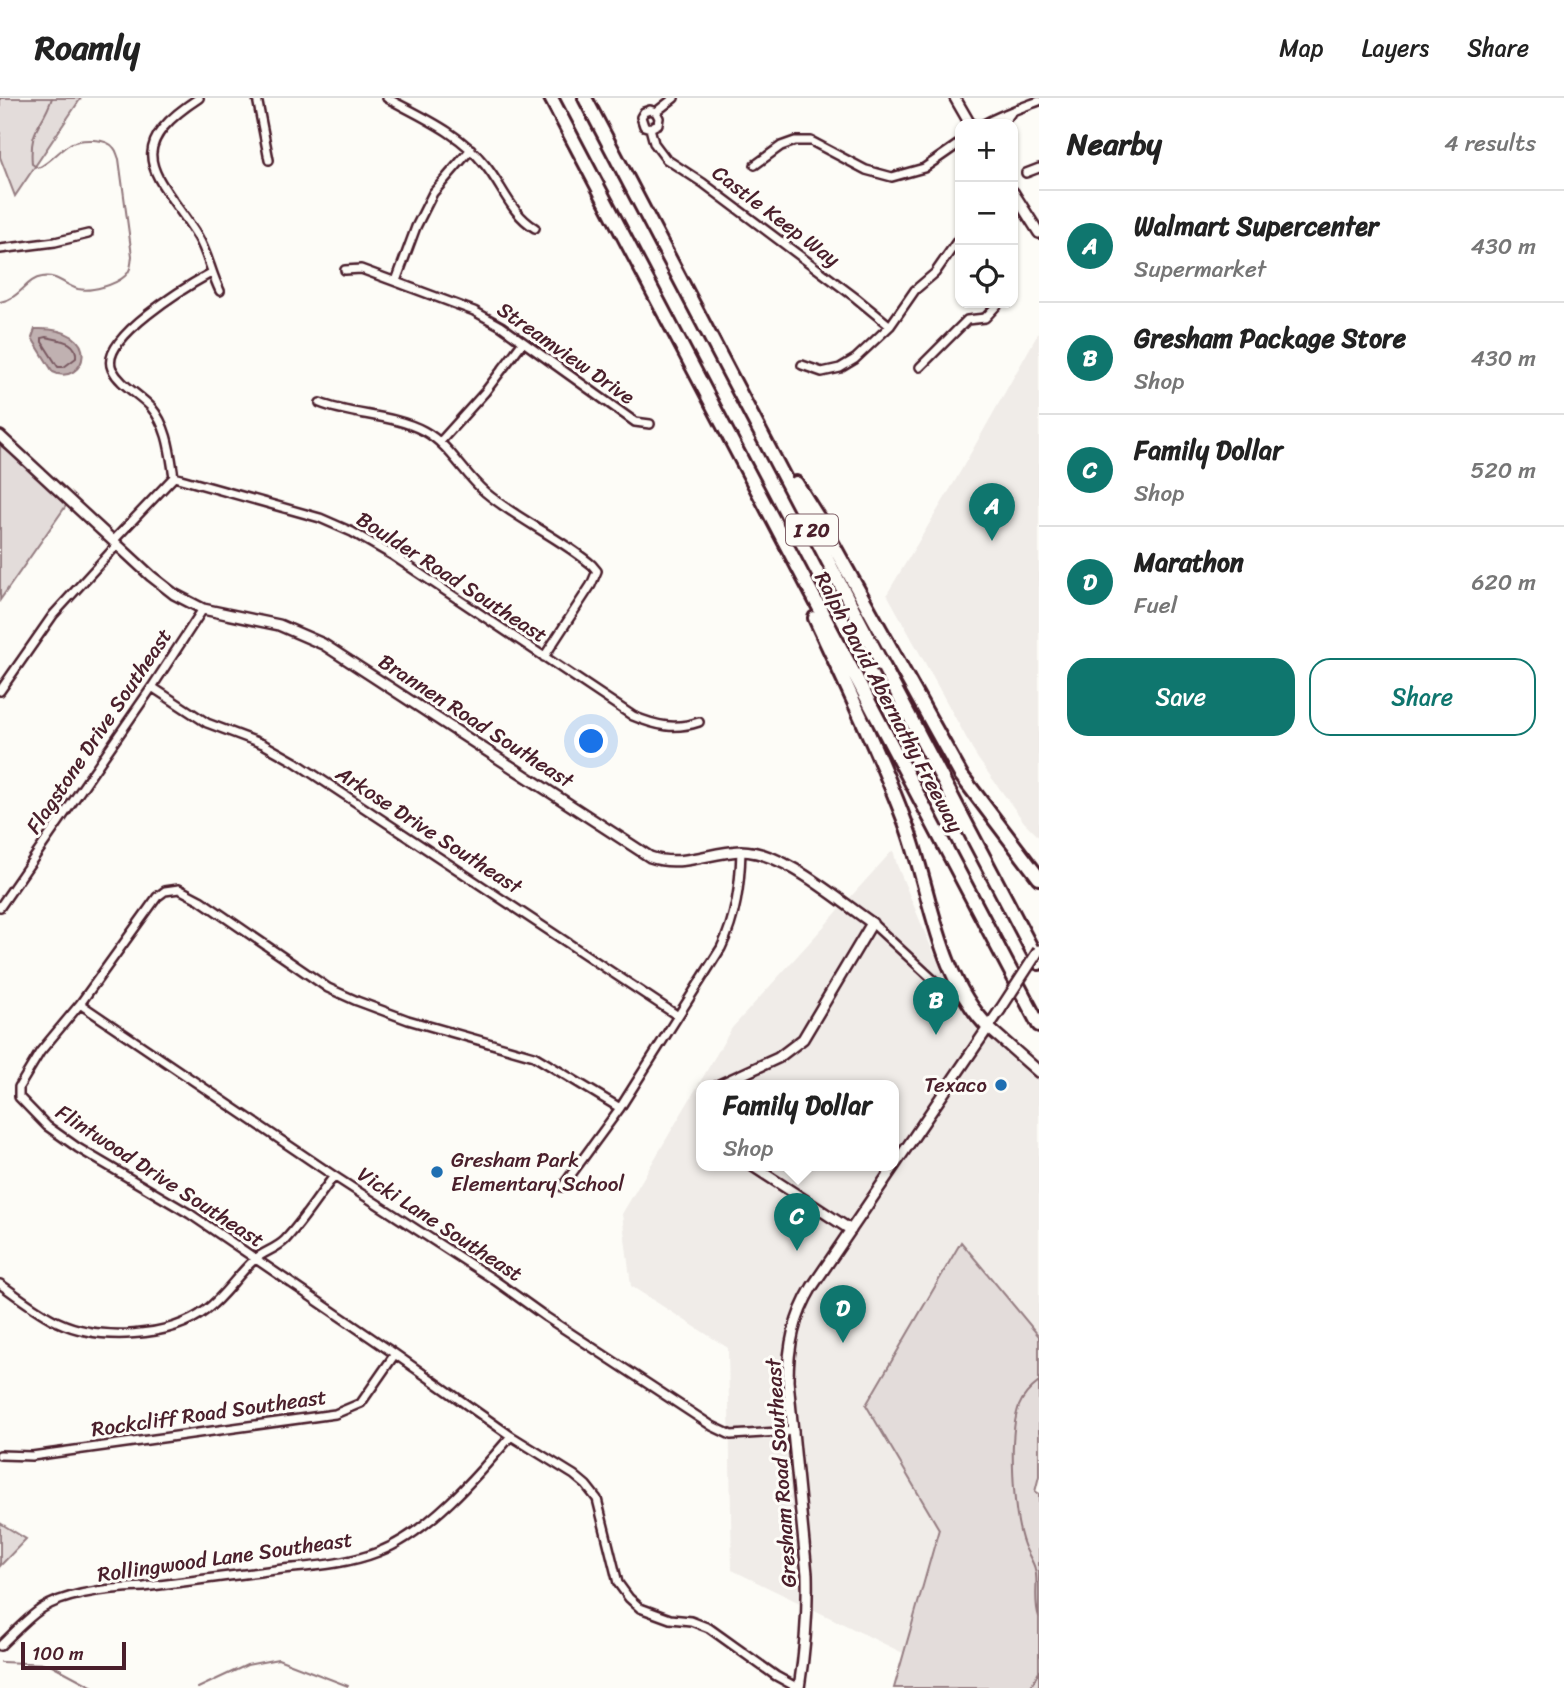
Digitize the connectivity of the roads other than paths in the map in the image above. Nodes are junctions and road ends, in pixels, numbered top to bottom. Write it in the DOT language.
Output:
graph roads {
  1 [pos="199,98"];
  2 [pos="257,98"];
  3 [pos="387,98"];
  4 [pos="551,98"];
  5 [pos="585,98"];
  6 [pos="674,98"];
  7 [pos="955,98"];
  8 [pos="1039,101"];
  9 [pos="656,112"];
  10 [pos="967,119"];
  11 [pos="1002,119"];
  12 [pos="650,128"];
  13 [pos="955,146"];
  14 [pos="471,149"];
  15 [pos="269,160"];
  16 [pos="755,165"];
  17 [pos="1039,168"];
  18 [pos="1026,173"];
  19 [pos="1018,200"];
  20 [pos="535,228"];
  21 [pos="1039,233"];
  22 [pos="88,234"];
  23 [pos="956,245"];
  24 [pos="0,249"];
  25 [pos="345,270"];
  26 [pos="211,273"];
  27 [pos="396,281"];
  28 [pos="220,291"];
  29 [pos="994,308"];
  30 [pos="890,326"];
  31 [pos="523,342"];
  32 [pos="802,365"];
  33 [pos="920,367"];
  34 [pos="320,403"];
  35 [pos="751,413"];
  36 [pos="650,424"];
  37 [pos="0,436"];
  38 [pos="440,442"];
  39 [pos="174,477"];
  40 [pos="761,499"];
  41 [pos="115,543"];
  42 [pos="203,609"];
  43 [pos="544,657"];
  44 [pos="152,687"];
  45 [pos="0,691"];
  46 [pos="699,722"];
  47 [pos="741,851"];
  48 [pos="1039,878"];
  49 [pos="0,906"];
  50 [pos="872,923"];
  51 [pos="1039,950"];
  52 [pos="1039,963"];
  53 [pos="941,993"];
  54 [pos="79,1004"];
  55 [pos="678,1016"];
  56 [pos="1039,1025"];
  57 [pos="989,1028"];
  58 [pos="1039,1072"];
  59 [pos="730,1080"];
  60 [pos="620,1108"];
  61 [pos="899,1160"];
  62 [pos="760,1171"];
  63 [pos="891,1171"];
  64 [pos="334,1176"];
  65 [pos="562,1186"];
  66 [pos="851,1230"];
  67 [pos="256,1258"];
  68 [pos="0,1284"];
  69 [pos="395,1354"];
  70 [pos="794,1432"];
  71 [pos="511,1436"];
  72 [pos="0,1455"];
  73 [pos="0,1646"];
  74 [pos="798,1688"];
  1 -- 26 [label="street"];
  2 -- 15 [label="street"];
  3 -- 14 [label="street"];
  4 -- 40 [label="highway, Ralph David Abernathy Freeway / I 20"];
  5 -- 35 [label="highway, Ralph David Abernathy Freeway / I 20"];
  6 -- 9 [label="street"];
  7 -- 10 [label="street"];
  8 -- 11 [label="street"];
  9 -- 12 [label="street"];
  9 -- 12 [label="street"];
  12 -- 30 [label="street, Castle Keep Way"];
  13 -- 16 [label="street"];
  14 -- 20 [label="street"];
  14 -- 27 [label="street"];
  17 -- 18 [label="street"];
  19 -- 21 [label="street"];
  22 -- 24 [label="street"];
  23 -- 30 [label="street"];
  25 -- 27 [label="street, Streamview Drive"];
  26 -- 28 [label="street"];
  26 -- 39 [label="street"];
  27 -- 31 [label="street, Streamview Drive"];
  29 -- 33 [label="street"];
  30 -- 32 [label="street"];
  31 -- 36 [label="street, Streamview Drive"];
  31 -- 38 [label="street"];
  34 -- 38 [label="street"];
  35 -- 48 [label="highway"];
  35 -- 52 [label="highway, Ralph David Abernathy Freeway / I 20"];
  37 -- 41 [label="street, Brannen Road Southeast"];
  38 -- 43 [label="street"];
  39 -- 41 [label="street"];
  39 -- 43 [label="street, Boulder Road Southeast"];
  40 -- 56 [label="highway, Ralph David Abernathy Freeway / I 20"];
  40 -- 57 [label="highway"];
  41 -- 42 [label="street, Brannen Road Southeast"];
  41 -- 45 [label="street"];
  42 -- 44 [label="street, Flagstone Drive Southeast"];
  42 -- 47 [label="street, Brannen Road Southeast"];
  43 -- 46 [label="street, Boulder Road Southeast"];
  44 -- 49 [label="street, Flagstone Drive Southeast"];
  44 -- 55 [label="street, Arkose Drive Southeast"];
  47 -- 50 [label="street, Brannen Road Southeast"];
  47 -- 55 [label="street"];
  50 -- 53 [label="street, Brannen Road Southeast"];
  50 -- 59 [label="street"];
  51 -- 57 [label="street, Gresham Road Southeast, bridge"];
  54 -- 60 [label="street, Flintwood Drive Southeast"];
  54 -- 64 [label="street, Vicki Lane Southeast"];
  54 -- 67 [label="street, Flintwood Drive Southeast"];
  55 -- 60 [label="street"];
  57 -- 58 [label="main road"];
  57 -- 61 [label="street, Gresham Road Southeast"];
  60 -- 65 [label="street"];
  62 -- 66 [label="street"];
  63 -- 66 [label="street, Gresham Road Southeast"];
  64 -- 67 [label="street"];
  64 -- 70 [label="street, Vicki Lane Southeast"];
  66 -- 70 [label="street, Gresham Road Southeast"];
  67 -- 68 [label="street"];
  67 -- 69 [label="street, Flintwood Drive Southeast"];
  69 -- 71 [label="street, Flintwood Drive Southeast"];
  69 -- 72 [label="street, Rockcliff Road Southeast"];
  70 -- 74 [label="street, Gresham Road Southeast"];
  71 -- 73 [label="street, Rollingwood Lane Southeast"];
  71 -- 74 [label="street, Flintwood Drive Southeast"];
}
